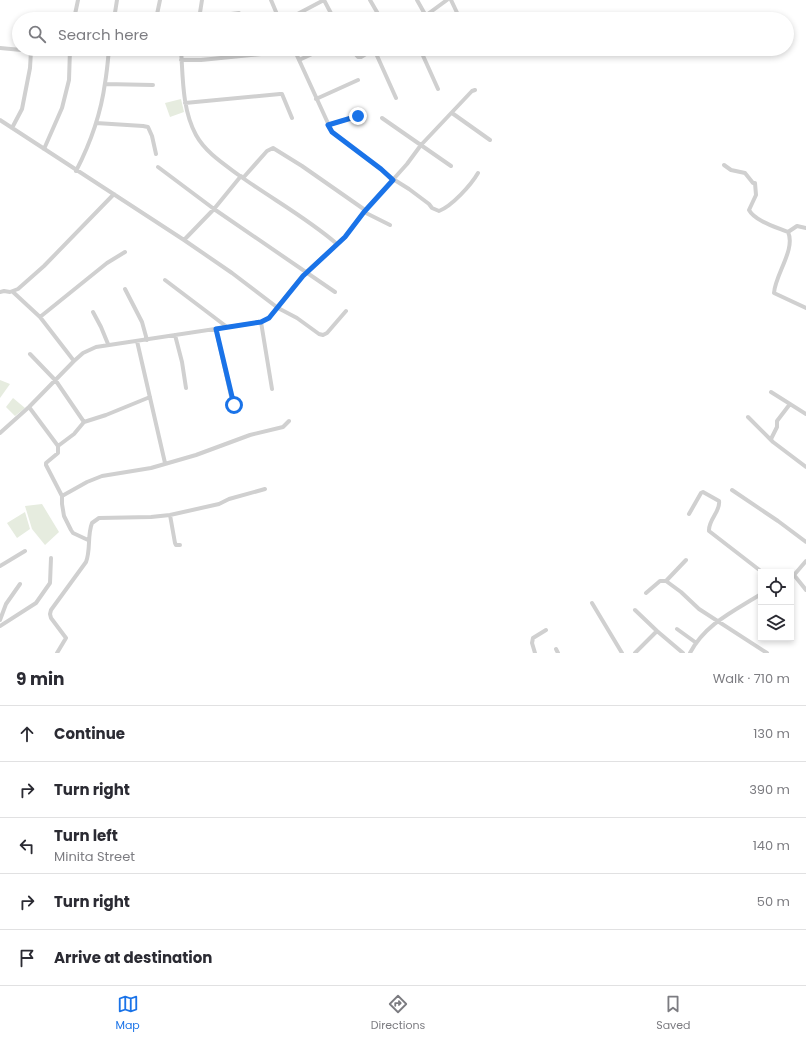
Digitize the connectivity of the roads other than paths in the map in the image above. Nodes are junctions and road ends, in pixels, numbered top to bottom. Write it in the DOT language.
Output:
graph roads {
  1 [pos="78,0"];
  2 [pos="117,0"];
  3 [pos="160,0"];
  4 [pos="202,0"];
  5 [pos="271,0"];
  6 [pos="324,0"];
  7 [pos="370,0"];
  8 [pos="417,0"];
  9 [pos="447,0"];
  10 [pos="451,0"];
  11 [pos="75,12"];
  12 [pos="115,12"];
  13 [pos="157,12"];
  14 [pos="200,12"];
  15 [pos="276,12"];
  16 [pos="301,12"];
  17 [pos="330,12"];
  18 [pos="376,12"];
  19 [pos="424,12"];
  20 [pos="431,12"];
  21 [pos="457,12"];
  22 [pos="0,48"];
  23 [pos="12,49"];
  24 [pos="31,56"];
  25 [pos="70,56"];
  26 [pos="108,56"];
  27 [pos="181,56"];
  28 [pos="241,56"];
  29 [pos="297,56"];
  30 [pos="308,56"];
  31 [pos="377,56"];
  32 [pos="423,56"];
  33 [pos="181,60"];
  34 [pos="299,60"];
  35 [pos="358,80"];
  36 [pos="105,84"];
  37 [pos="153,85"];
  38 [pos="438,89"];
  39 [pos="475,90"];
  40 [pos="396,98"];
  41 [pos="316,99"];
  42 [pos="185,103"];
  43 [pos="452,113"];
  44 [pos="358,116"];
  45 [pos="292,118"];
  46 [pos="382,118"];
  47 [pos="0,120"];
  48 [pos="96,122"];
  49 [pos="328,125"];
  50 [pos="12,128"];
  51 [pos="490,140"];
  52 [pos="421,145"];
  53 [pos="44,149"];
  54 [pos="156,154"];
  55 [pos="724,165"];
  56 [pos="451,166"];
  57 [pos="158,167"];
  58 [pos="76,171"];
  59 [pos="478,173"];
  60 [pos="242,177"];
  61 [pos="393,180"];
  62 [pos="114,194"];
  63 [pos="214,209"];
  64 [pos="364,211"];
  65 [pos="390,225"];
  66 [pos="806,228"];
  67 [pos="788,232"];
  68 [pos="184,240"];
  69 [pos="337,244"];
  70 [pos="125,252"];
  71 [pos="307,272"];
  72 [pos="165,280"];
  73 [pos="124,289"];
  74 [pos="0,292"];
  75 [pos="13,292"];
  76 [pos="335,292"];
  77 [pos="278,308"];
  78 [pos="806,308"];
  79 [pos="346,311"];
  80 [pos="93,312"];
  81 [pos="40,317"];
  82 [pos="261,322"];
  83 [pos="227,327"];
  84 [pos="216,329"];
  85 [pos="175,335"];
  86 [pos="147,340"];
  87 [pos="137,341"];
  88 [pos="108,344"];
  89 [pos="30,354"];
  90 [pos="74,361"];
  91 [pos="56,381"];
  92 [pos="186,388"];
  93 [pos="272,389"];
  94 [pos="771,392"];
  95 [pos="150,397"];
  96 [pos="790,404"];
  97 [pos="234,405"];
  98 [pos="29,407"];
  99 [pos="806,414"];
  100 [pos="748,417"];
  101 [pos="289,421"];
  102 [pos="84,422"];
  103 [pos="0,434"];
  104 [pos="771,439"];
  105 [pos="58,446"];
  106 [pos="165,463"];
  107 [pos="806,466"];
  108 [pos="265,489"];
  109 [pos="732,490"];
  110 [pos="62,496"];
  111 [pos="689,514"];
  112 [pos="170,516"];
  113 [pos="88,540"];
  114 [pos="806,542"];
  115 [pos="180,545"];
  116 [pos="25,551"];
  117 [pos="51,558"];
  118 [pos="686,560"];
  119 [pos="806,561"];
  120 [pos="0,566"];
  121 [pos="758,569"];
  122 [pos="794,575"];
  123 [pos="794,577"];
  124 [pos="666,581"];
  125 [pos="20,584"];
  126 [pos="806,590"];
  127 [pos="646,593"];
  128 [pos="758,596"];
  129 [pos="592,603"];
  130 [pos="636,610"];
  131 [pos="0,620"];
  132 [pos="718,621"];
  133 [pos="0,626"];
  134 [pos="677,629"];
  135 [pos="546,630"];
  136 [pos="657,631"];
  137 [pos="695,642"];
  138 [pos="620,652"];
  139 [pos="57,653"];
  140 [pos="534,653"];
  141 [pos="635,653"];
  142 [pos="683,653"];
  143 [pos="690,653"];
  144 [pos="767,653"];
  1 -- 11 [label="street"];
  2 -- 12 [label="street"];
  3 -- 13 [label="street"];
  4 -- 14 [label="street"];
  5 -- 15 [label="street"];
  6 -- 16 [label="street"];
  6 -- 17 [label="street"];
  7 -- 18 [label="street"];
  8 -- 19 [label="street"];
  9 -- 20 [label="street"];
  10 -- 21 [label="street"];
  22 -- 23 [label="street"];
  24 -- 50 [label="street"];
  25 -- 53 [label="street"];
  26 -- 36 [label="street"];
  27 -- 33 [label="street"];
  28 -- 33 [label="street"];
  29 -- 34 [label="street"];
  30 -- 34 [label="street"];
  31 -- 40 [label="street"];
  32 -- 38 [label="street"];
  33 -- 42 [label="street"];
  34 -- 41 [label="street"];
  35 -- 41 [label="street"];
  36 -- 37 [label="street"];
  36 -- 48 [label="street"];
  39 -- 43 [label="street"];
  41 -- 49 [label="street"];
  42 -- 45 [label="street"];
  42 -- 60 [label="street"];
  43 -- 51 [label="street"];
  43 -- 52 [label="street"];
  44 -- 49 [label="street"];
  46 -- 52 [label="street"];
  47 -- 50 [label="street"];
  48 -- 54 [label="street"];
  48 -- 58 [label="street"];
  49 -- 61 [label="street"];
  50 -- 53 [label="street"];
  52 -- 56 [label="street"];
  52 -- 61 [label="street"];
  53 -- 58 [label="street"];
  55 -- 67 [label="street"];
  57 -- 63 [label="street"];
  58 -- 62 [label="street"];
  59 -- 61 [label="street"];
  60 -- 63 [label="street"];
  60 -- 64 [label="street"];
  60 -- 69 [label="street"];
  61 -- 64 [label="street"];
  62 -- 68 [label="street"];
  62 -- 75 [label="street"];
  63 -- 68 [label="street"];
  63 -- 71 [label="street"];
  64 -- 65 [label="street"];
  64 -- 69 [label="street"];
  66 -- 67 [label="street"];
  67 -- 78 [label="street"];
  68 -- 77 [label="street"];
  69 -- 71 [label="street"];
  70 -- 81 [label="street"];
  71 -- 76 [label="street"];
  71 -- 77 [label="street"];
  72 -- 83 [label="street"];
  73 -- 86 [label="street"];
  74 -- 75 [label="street"];
  75 -- 81 [label="street"];
  77 -- 79 [label="street"];
  77 -- 82 [label="street"];
  80 -- 88 [label="street"];
  81 -- 90 [label="street"];
  82 -- 83 [label="street"];
  82 -- 93 [label="street"];
  83 -- 84 [label="street"];
  84 -- 85 [label="street"];
  84 -- 97 [label="street"];
  85 -- 86 [label="street"];
  85 -- 92 [label="street"];
  86 -- 87 [label="street"];
  87 -- 88 [label="street"];
  87 -- 95 [label="street"];
  88 -- 90 [label="street"];
  89 -- 91 [label="street"];
  90 -- 91 [label="street"];
  91 -- 98 [label="street"];
  91 -- 102 [label="street"];
  94 -- 96 [label="street"];
  95 -- 102 [label="street"];
  95 -- 106 [label="street"];
  96 -- 99 [label="street"];
  96 -- 104 [label="street"];
  98 -- 103 [label="street"];
  98 -- 105 [label="street"];
  100 -- 104 [label="street"];
  101 -- 106 [label="street"];
  102 -- 105 [label="street"];
  104 -- 107 [label="street"];
  105 -- 110 [label="street"];
  106 -- 110 [label="street"];
  108 -- 112 [label="street"];
  109 -- 114 [label="street"];
  110 -- 113 [label="street"];
  111 -- 121 [label="street"];
  112 -- 113 [label="street"];
  112 -- 115 [label="street"];
  113 -- 139 [label="street"];
  116 -- 120 [label="street"];
  117 -- 133 [label="street"];
  118 -- 124 [label="street"];
  119 -- 122 [label="street"];
  123 -- 126 [label="street"];
  124 -- 127 [label="street"];
  124 -- 132 [label="street"];
  125 -- 131 [label="street"];
  128 -- 132 [label="street"];
  129 -- 138 [label="street"];
  130 -- 136 [label="street"];
  132 -- 137 [label="street"];
  132 -- 144 [label="street"];
  134 -- 137 [label="street"];
  135 -- 140 [label="street"];
  136 -- 141 [label="street"];
  136 -- 142 [label="street"];
  137 -- 143 [label="street"];
}
